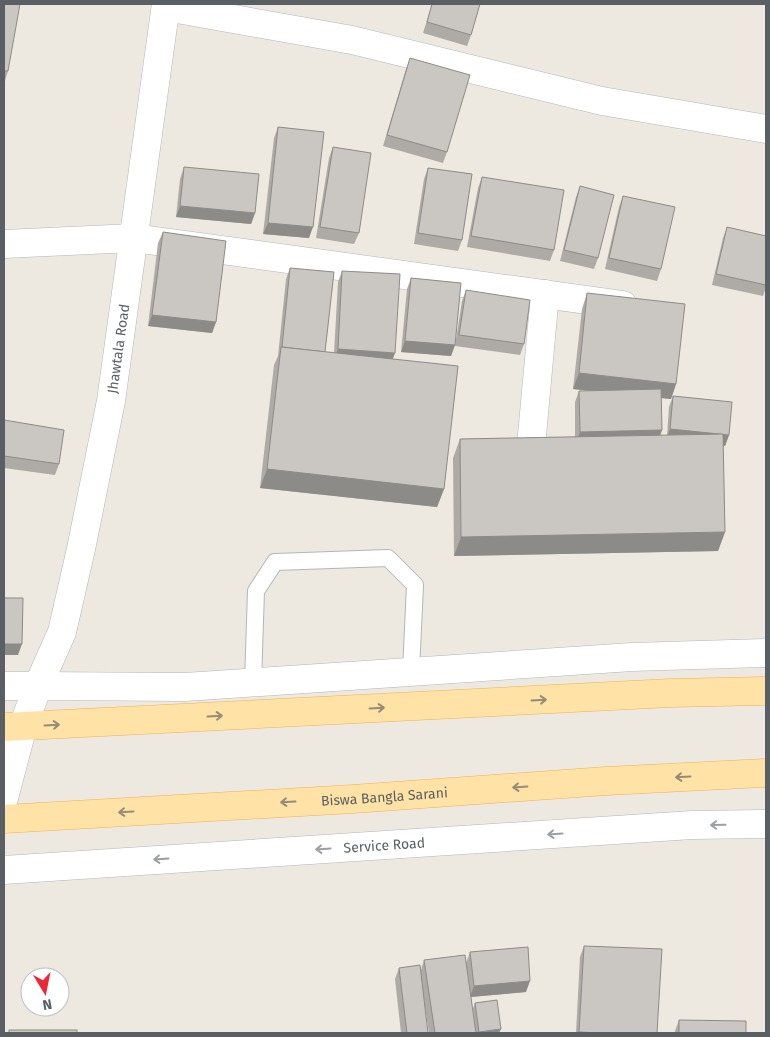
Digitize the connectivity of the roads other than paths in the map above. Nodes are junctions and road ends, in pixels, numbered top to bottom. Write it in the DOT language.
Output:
graph roads {
  1 [pos="166,5"];
  2 [pos="766,129"];
  3 [pos="134,238"];
  4 [pos="4,244"];
  5 [pos="545,294"];
  6 [pos="652,308"];
  7 [pos="531,446"];
  8 [pos="766,653"];
  9 [pos="411,671"];
  10 [pos="253,682"];
  11 [pos="4,686"];
  12 [pos="38,686"];
  13 [pos="766,691"];
  14 [pos="13,726"];
  15 [pos="766,773"];
  16 [pos="4,798"];
  17 [pos="4,819"];
  18 [pos="766,824"];
  19 [pos="4,870"];
  1 -- 2 [label="street"];
  1 -- 3 [label="street, Jhawtala Road"];
  3 -- 4 [label="street"];
  3 -- 5 [label="street"];
  3 -- 12 [label="street, Jhawtala Road"];
  5 -- 6 [label="street"];
  5 -- 7 [label="street"];
  8 -- 9 [label="street"];
  9 -- 10 [label="street"];
  9 -- 10 [label="lane"];
  10 -- 12 [label="street"];
  11 -- 12 [label="street"];
  12 -- 14 [label="street, Jhawtala Road"];
  14 -- 13 [label="main road, one-way"];
  14 -- 16 [label="street, Jhawtala Road"];
  15 -- 17 [label="main road, Biswa Bangla Sarani, one-way"];
  18 -- 19 [label="street, Service Road, one-way"];
}
